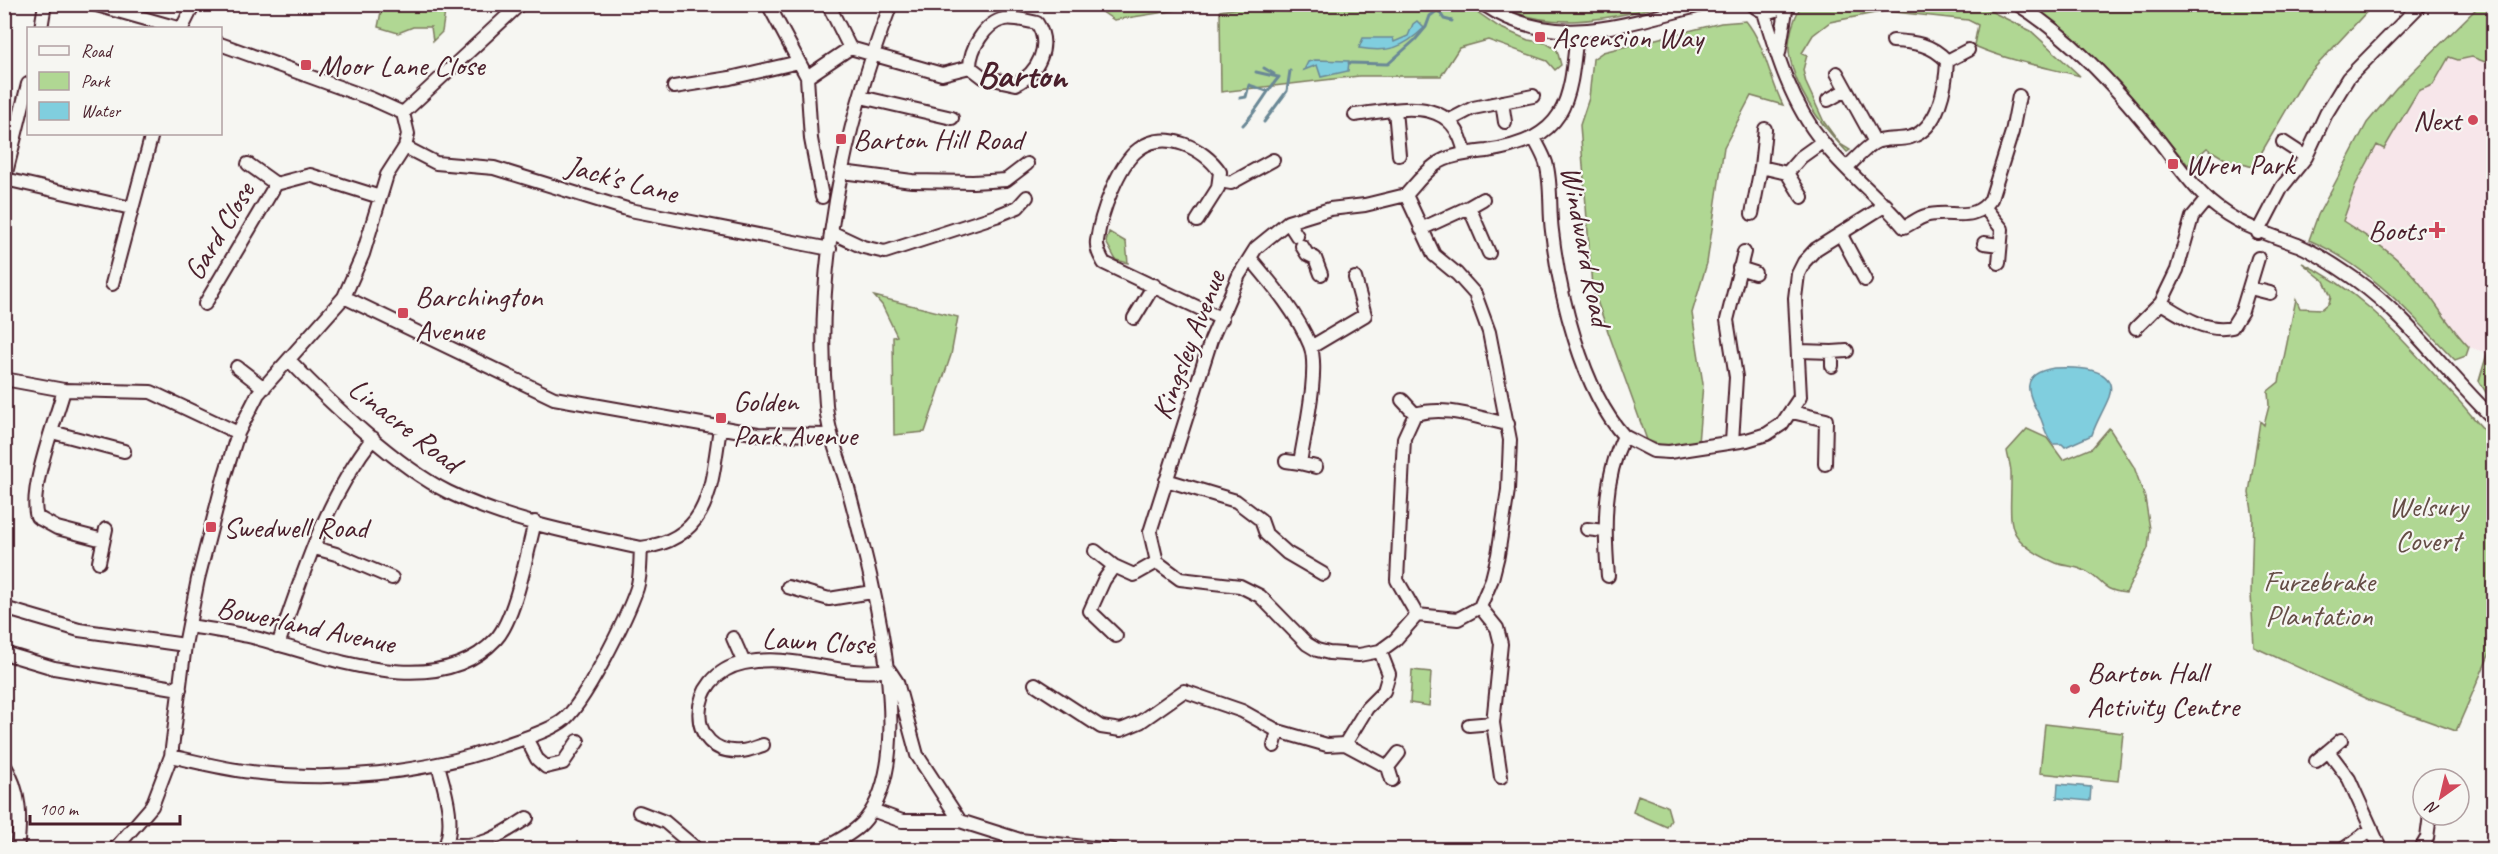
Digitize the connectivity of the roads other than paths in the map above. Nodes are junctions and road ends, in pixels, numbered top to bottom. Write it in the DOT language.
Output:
graph roads {
  1 [pos="45,4"];
  2 [pos="93,4"];
  3 [pos="194,4"];
  4 [pos="520,4"];
  5 [pos="768,4"];
  6 [pos="828,4"];
  7 [pos="891,4"];
  8 [pos="1483,4"];
  9 [pos="1705,4"];
  10 [pos="1752,4"];
  11 [pos="1787,4"];
  12 [pos="2017,4"];
  13 [pos="2421,4"];
  14 [pos="1764,12"];
  15 [pos="41,27"];
  16 [pos="174,27"];
  17 [pos="182,27"];
  18 [pos="1577,32"];
  19 [pos="1893,41"];
  20 [pos="222,45"];
  21 [pos="850,48"];
  22 [pos="1968,50"];
  23 [pos="872,54"];
  24 [pos="1778,57"];
  25 [pos="1947,61"];
  26 [pos="799,62"];
  27 [pos="970,67"];
  28 [pos="1837,73"];
  29 [pos="807,77"];
  30 [pos="674,87"];
  31 [pos="27,88"];
  32 [pos="1846,90"];
  33 [pos="1533,96"];
  34 [pos="2019,96"];
  35 [pos="861,97"];
  36 [pos="1828,100"];
  37 [pos="1502,102"];
  38 [pos="1395,110"];
  39 [pos="1355,115"];
  40 [pos="404,116"];
  41 [pos="952,118"];
  42 [pos="1450,120"];
  43 [pos="1505,122"];
  44 [pos="1765,129"];
  45 [pos="1998,129"];
  46 [pos="2012,132"];
  47 [pos="152,135"];
  48 [pos="1534,138"];
  49 [pos="1822,142"];
  50 [pos="1875,142"];
  51 [pos="2283,142"];
  52 [pos="405,147"];
  53 [pos="1465,154"];
  54 [pos="1399,155"];
  55 [pos="2306,157"];
  56 [pos="1273,160"];
  57 [pos="248,164"];
  58 [pos="1027,164"];
  59 [pos="1761,167"];
  60 [pos="1846,168"];
  61 [pos="842,171"];
  62 [pos="1787,173"];
  63 [pos="5,180"];
  64 [pos="1220,181"];
  65 [pos="276,184"];
  66 [pos="1406,195"];
  67 [pos="380,197"];
  68 [pos="822,197"];
  69 [pos="1027,197"];
  70 [pos="1802,198"];
  71 [pos="1483,199"];
  72 [pos="2207,199"];
  73 [pos="1886,205"];
  74 [pos="1469,207"];
  75 [pos="131,208"];
  76 [pos="1985,208"];
  77 [pos="1752,214"];
  78 [pos="1197,221"];
  79 [pos="1288,222"];
  80 [pos="1420,230"];
  81 [pos="831,232"];
  82 [pos="2258,233"];
  83 [pos="1841,235"];
  84 [pos="1984,243"];
  85 [pos="2000,245"];
  86 [pos="830,249"];
  87 [pos="1744,252"];
  88 [pos="1489,253"];
  89 [pos="1250,258"];
  90 [pos="1868,258"];
  91 [pos="2258,258"];
  92 [pos="1999,263"];
  93 [pos="1857,265"];
  94 [pos="1739,268"];
  95 [pos="1755,273"];
  96 [pos="1321,274"];
  97 [pos="1355,278"];
  98 [pos="1865,280"];
  99 [pos="112,284"];
  100 [pos="1154,285"];
  101 [pos="2250,288"];
  102 [pos="2270,293"];
  103 [pos="344,297"];
  104 [pos="2161,303"];
  105 [pos="205,304"];
  106 [pos="1134,318"];
  107 [pos="1222,318"];
  108 [pos="2136,328"];
  109 [pos="1311,346"];
  110 [pos="1800,351"];
  111 [pos="1847,351"];
  112 [pos="1832,352"];
  113 [pos="290,360"];
  114 [pos="1832,366"];
  115 [pos="237,367"];
  116 [pos="4,379"];
  117 [pos="264,388"];
  118 [pos="64,390"];
  119 [pos="1402,400"];
  120 [pos="1792,412"];
  121 [pos="1415,414"];
  122 [pos="2493,419"];
  123 [pos="1508,424"];
  124 [pos="720,428"];
  125 [pos="52,432"];
  126 [pos="238,433"];
  127 [pos="831,435"];
  128 [pos="1624,436"];
  129 [pos="373,438"];
  130 [pos="1732,442"];
  131 [pos="124,451"];
  132 [pos="1286,461"];
  133 [pos="1300,463"];
  134 [pos="1825,464"];
  135 [pos="1316,467"];
  136 [pos="1166,480"];
  137 [pos="535,522"];
  138 [pos="1587,529"];
  139 [pos="1604,531"];
  140 [pos="315,548"];
  141 [pos="641,548"];
  142 [pos="1095,551"];
  143 [pos="99,562"];
  144 [pos="1157,562"];
  145 [pos="1114,566"];
  146 [pos="1323,574"];
  147 [pos="1608,576"];
  148 [pos="392,578"];
  149 [pos="788,587"];
  150 [pos="872,592"];
  151 [pos="1480,607"];
  152 [pos="4,608"];
  153 [pos="1417,615"];
  154 [pos="189,626"];
  155 [pos="1116,636"];
  156 [pos="734,638"];
  157 [pos="185,645"];
  158 [pos="278,645"];
  159 [pos="1380,651"];
  160 [pos="4,653"];
  161 [pos="744,663"];
  162 [pos="889,670"];
  163 [pos="1035,684"];
  164 [pos="180,689"];
  165 [pos="1493,723"];
  166 [pos="1469,725"];
  167 [pos="1278,731"];
  168 [pos="526,738"];
  169 [pos="2341,740"];
  170 [pos="578,741"];
  171 [pos="1345,744"];
  172 [pos="763,745"];
  173 [pos="1274,746"];
  174 [pos="2328,751"];
  175 [pos="1399,753"];
  176 [pos="171,756"];
  177 [pos="2316,761"];
  178 [pos="4,764"];
  179 [pos="438,765"];
  180 [pos="1388,767"];
  181 [pos="1501,777"];
  182 [pos="1392,780"];
  183 [pos="872,810"];
  184 [pos="639,812"];
  185 [pos="527,818"];
  186 [pos="960,821"];
  187 [pos="2428,827"];
  188 [pos="2372,829"];
  189 [pos="1023,845"];
  190 [pos="445,847"];
  191 [pos="119,848"];
  192 [pos="18,849"];
  193 [pos="698,849"];
  194 [pos="822,849"];
  195 [pos="1112,849"];
  196 [pos="2342,849"];
  197 [pos="2381,849"];
  198 [pos="2420,849"];
  1 -- 15 [label="street"];
  2 -- 16 [label="street"];
  3 -- 17 [label="street"];
  4 -- 40 [label="street"];
  5 -- 26 [label="street"];
  6 -- 21 [label="street"];
  7 -- 23 [label="street"];
  8 -- 18 [label="street"];
  9 -- 18 [label="street"];
  10 -- 14 [label="street"];
  11 -- 14 [label="street"];
  11 -- 24 [label="street"];
  12 -- 72 [label="street"];
  13 -- 55 [label="street"];
  14 -- 24 [label="street"];
  18 -- 48 [label="street"];
  19 -- 25 [label="street"];
  20 -- 40 [label="street"];
  21 -- 23 [label="street"];
  21 -- 29 [label="street"];
  22 -- 25 [label="street"];
  23 -- 27 [label="street"];
  23 -- 35 [label="street"];
  24 -- 49 [label="street"];
  25 -- 50 [label="street"];
  26 -- 29 [label="street"];
  26 -- 30 [label="street"];
  27 -- 27 [label="street"];
  28 -- 32 [label="street"];
  29 -- 68 [label="street"];
  31 -- 63 [label="street"];
  32 -- 36 [label="street"];
  32 -- 50 [label="street"];
  33 -- 37 [label="street"];
  34 -- 46 [label="street"];
  35 -- 41 [label="street"];
  35 -- 61 [label="street"];
  37 -- 42 [label="street"];
  37 -- 43 [label="street"];
  38 -- 39 [label="street"];
  38 -- 42 [label="street"];
  38 -- 54 [label="street"];
  40 -- 52 [label="street"];
  42 -- 53 [label="street"];
  44 -- 59 [label="street"];
  45 -- 46 [label="street"];
  46 -- 76 [label="street"];
  47 -- 75 [label="street"];
  48 -- 53 [label="street"];
  48 -- 128 [label="street, Windward Road"];
  49 -- 60 [label="street"];
  49 -- 62 [label="street"];
  50 -- 60 [label="street"];
  51 -- 55 [label="street"];
  52 -- 67 [label="street"];
  52 -- 86 [label="street, Jack's Lane"];
  53 -- 66 [label="street"];
  55 -- 82 [label="street"];
  56 -- 64 [label="street"];
  57 -- 65 [label="street, Gard Close"];
  58 -- 61 [label="street"];
  59 -- 62 [label="street"];
  59 -- 77 [label="street"];
  60 -- 73 [label="street"];
  61 -- 81 [label="street"];
  62 -- 70 [label="street"];
  63 -- 75 [label="street"];
  64 -- 78 [label="street"];
  64 -- 100 [label="street"];
  65 -- 67 [label="street, Gard Close"];
  65 -- 105 [label="street, Gard Close"];
  66 -- 79 [label="street, Kingsley Avenue"];
  66 -- 80 [label="street"];
  67 -- 103 [label="street"];
  69 -- 81 [label="street"];
  71 -- 74 [label="street"];
  72 -- 82 [label="street"];
  72 -- 104 [label="street"];
  73 -- 76 [label="street"];
  73 -- 83 [label="street"];
  74 -- 80 [label="street"];
  74 -- 88 [label="street"];
  75 -- 99 [label="street"];
  76 -- 85 [label="street"];
  79 -- 89 [label="street, Kingsley Avenue"];
  79 -- 96 [label="street"];
  80 -- 123 [label="street"];
  81 -- 86 [label="street"];
  82 -- 122 [label="street"];
  83 -- 93 [label="street"];
  83 -- 110 [label="street"];
  84 -- 85 [label="street"];
  85 -- 92 [label="street"];
  86 -- 127 [label="street"];
  87 -- 94 [label="street"];
  89 -- 107 [label="street, Kingsley Avenue"];
  89 -- 109 [label="street"];
  90 -- 93 [label="street"];
  91 -- 101 [label="street"];
  93 -- 98 [label="street"];
  94 -- 95 [label="street"];
  94 -- 130 [label="street"];
  97 -- 109 [label="street"];
  100 -- 106 [label="street"];
  100 -- 107 [label="street"];
  101 -- 102 [label="street"];
  101 -- 104 [label="street"];
  103 -- 113 [label="street"];
  103 -- 124 [label="street"];
  104 -- 108 [label="street"];
  107 -- 136 [label="street, Kingsley Avenue"];
  109 -- 133 [label="street"];
  110 -- 112 [label="street"];
  110 -- 120 [label="street"];
  111 -- 112 [label="street"];
  112 -- 114 [label="street"];
  113 -- 117 [label="street"];
  113 -- 129 [label="street, Linacre Road"];
  115 -- 117 [label="street"];
  116 -- 118 [label="street"];
  117 -- 126 [label="street"];
  118 -- 125 [label="street"];
  118 -- 126 [label="street"];
  119 -- 121 [label="street"];
  120 -- 130 [label="street"];
  120 -- 134 [label="street"];
  121 -- 123 [label="street"];
  121 -- 153 [label="street"];
  123 -- 151 [label="street"];
  124 -- 127 [label="street"];
  124 -- 141 [label="street"];
  125 -- 131 [label="street"];
  125 -- 143 [label="street"];
  126 -- 154 [label="street"];
  127 -- 150 [label="street"];
  128 -- 130 [label="street"];
  128 -- 139 [label="street"];
  129 -- 137 [label="street, Linacre Road"];
  129 -- 140 [label="street"];
  132 -- 133 [label="street"];
  133 -- 135 [label="street"];
  136 -- 144 [label="street, Kingsley Avenue"];
  136 -- 146 [label="street"];
  137 -- 141 [label="street, Linacre Road"];
  137 -- 158 [label="street, Bowerland Avenue"];
  138 -- 139 [label="street"];
  139 -- 147 [label="street"];
  140 -- 148 [label="street"];
  140 -- 158 [label="street"];
  141 -- 168 [label="street"];
  142 -- 145 [label="street"];
  144 -- 145 [label="street"];
  144 -- 159 [label="street"];
  145 -- 155 [label="street"];
  149 -- 150 [label="street"];
  150 -- 162 [label="street"];
  151 -- 153 [label="street"];
  151 -- 165 [label="street"];
  152 -- 157 [label="street"];
  153 -- 159 [label="street"];
  154 -- 157 [label="street"];
  154 -- 158 [label="street, Bowerland Avenue"];
  156 -- 161 [label="street, Lawn Close"];
  157 -- 164 [label="street"];
  159 -- 171 [label="street"];
  160 -- 164 [label="street"];
  161 -- 162 [label="street, Lawn Close"];
  161 -- 172 [label="street, Lawn Close"];
  162 -- 183 [label="street"];
  162 -- 186 [label="street"];
  163 -- 167 [label="street"];
  164 -- 176 [label="street"];
  165 -- 166 [label="street"];
  165 -- 181 [label="street"];
  167 -- 171 [label="street"];
  167 -- 173 [label="street"];
  168 -- 170 [label="street"];
  168 -- 179 [label="street"];
  169 -- 174 [label="street"];
  171 -- 180 [label="street"];
  174 -- 177 [label="street"];
  174 -- 188 [label="street"];
  175 -- 180 [label="street"];
  176 -- 179 [label="street"];
  176 -- 191 [label="street"];
  178 -- 192 [label="street"];
  179 -- 190 [label="street"];
  180 -- 182 [label="street"];
  183 -- 186 [label="street"];
  183 -- 194 [label="street"];
  184 -- 193 [label="street"];
  185 -- 190 [label="street"];
  186 -- 189 [label="street"];
  187 -- 198 [label="street"];
  188 -- 196 [label="street"];
  188 -- 197 [label="street"];
  189 -- 195 [label="street"];
}
